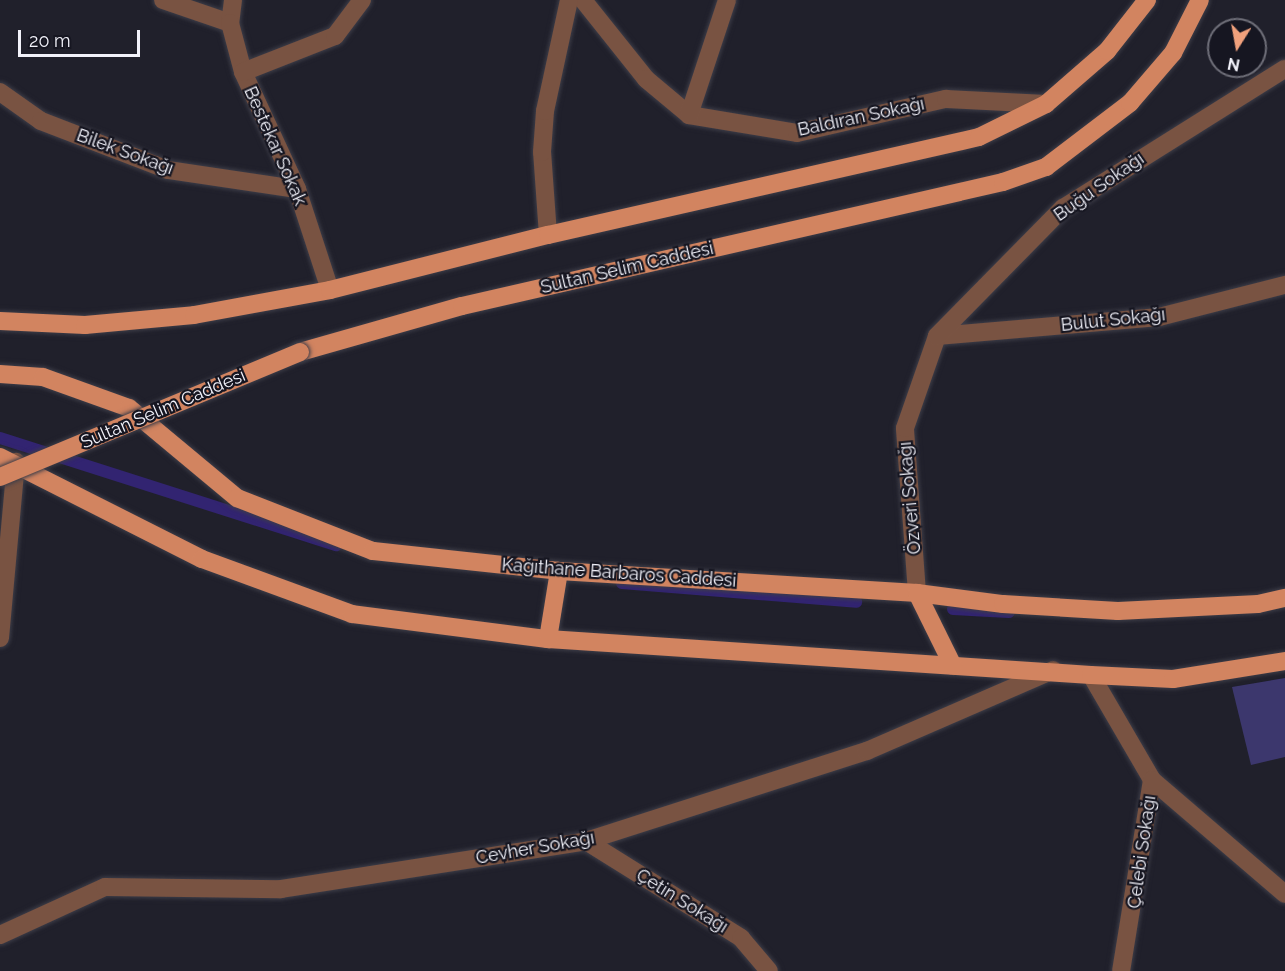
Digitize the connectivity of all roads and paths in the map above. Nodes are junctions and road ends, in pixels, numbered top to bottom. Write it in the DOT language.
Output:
graph roads {
  1 [pos="163,0"];
  2 [pos="233,0"];
  3 [pos="362,0"];
  4 [pos="570,0"];
  5 [pos="584,0"];
  6 [pos="727,0"];
  7 [pos="1147,0"];
  8 [pos="1200,0"];
  9 [pos="230,23"];
  10 [pos="1285,69"];
  11 [pos="243,72"];
  12 [pos="0,92"];
  13 [pos="1046,104"];
  14 [pos="689,115"];
  15 [pos="297,189"];
  16 [pos="548,235"];
  17 [pos="1285,285"];
  18 [pos="330,290"];
  19 [pos="0,321"];
  20 [pos="937,336"];
  21 [pos="0,374"];
  22 [pos="8,460"];
  23 [pos="0,477"];
  24 [pos="559,571"];
  25 [pos="917,593"];
  26 [pos="1285,598"];
  27 [pos="0,638"];
  28 [pos="548,639"];
  29 [pos="1285,661"];
  30 [pos="953,666"];
  31 [pos="1053,670"];
  32 [pos="1092,675"];
  33 [pos="1152,780"];
  34 [pos="586,841"];
  35 [pos="1285,894"];
  36 [pos="0,935"];
  37 [pos="769,971"];
  38 [pos="1121,971"];
  1 -- 9 [label="street"];
  2 -- 9 [label="street, Bestekar Sokak"];
  3 -- 11 [label="street"];
  4 -- 16 [label="street"];
  5 -- 14 [label="street"];
  6 -- 14 [label="street"];
  7 -- 13 [label="main road"];
  8 -- 23 [label="main road, Sultan Selim Caddesi, bridge"];
  9 -- 11 [label="street, Bestekar Sokak"];
  10 -- 20 [label="street, Buğu Sokağı"];
  11 -- 15 [label="street, Bestekar Sokak"];
  12 -- 15 [label="street, Bilek Sokağı"];
  13 -- 14 [label="street, Baldıran Sokağı"];
  13 -- 16 [label="main road"];
  15 -- 18 [label="street, Bestekar Sokak"];
  16 -- 18 [label="main road"];
  17 -- 20 [label="street, Bulut Sokağı"];
  18 -- 19 [label="main road"];
  20 -- 25 [label="street, Özveri Sokağı"];
  21 -- 24 [label="main road, Kağıthane Barbaros Caddesi"];
  22 -- 27 [label="street"];
  22 -- 28 [label="main road"];
  24 -- 25 [label="main road, Kağıthane Barbaros Caddesi"];
  24 -- 28 [label="main road"];
  25 -- 26 [label="main road, Kağıthane Barbaros Caddesi"];
  25 -- 30 [label="main road"];
  28 -- 30 [label="main road"];
  29 -- 32 [label="main road"];
  30 -- 31 [label="main road"];
  31 -- 32 [label="main road"];
  31 -- 34 [label="street, Cevher Sokağı"];
  32 -- 33 [label="street, Çelebi Sokağı"];
  33 -- 35 [label="street"];
  33 -- 38 [label="street, Çelebi Sokağı"];
  34 -- 36 [label="street, Cevher Sokağı"];
  34 -- 37 [label="street, Çetin Sokağı"];
}
